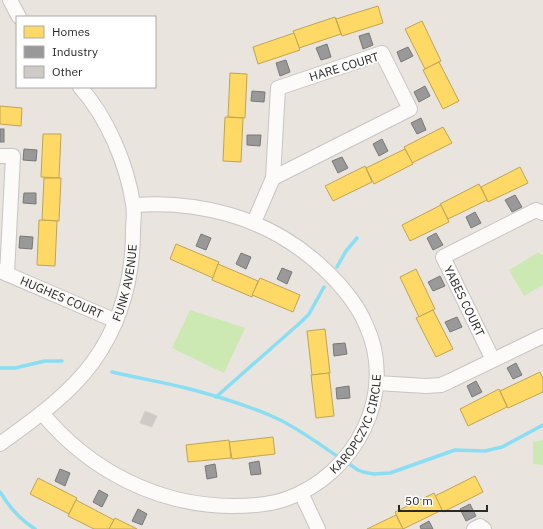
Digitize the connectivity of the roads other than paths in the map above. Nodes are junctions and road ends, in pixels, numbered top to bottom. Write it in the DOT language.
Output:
graph roads {
  1 [pos="10,0"];
  2 [pos="18,16"];
  3 [pos="81,88"];
  4 [pos="0,156"];
  5 [pos="273,178"];
  6 [pos="134,205"];
  7 [pos="543,212"];
  8 [pos="254,222"];
  9 [pos="4,272"];
  10 [pos="116,321"];
  11 [pos="543,336"];
  12 [pos="493,360"];
  13 [pos="376,383"];
  14 [pos="42,412"];
  15 [pos="0,444"];
  16 [pos="301,493"];
  17 [pos="318,529"];
  18 [pos="474,529"];
  19 [pos="484,529"];
  1 -- 2 [label="street"];
  3 -- 6 [label="street, FUNK AVENUE"];
  4 -- 9 [label="street, HUGHES COURT"];
  5 -- 5 [label="street, HARE COURT"];
  5 -- 8 [label="street, HARE COURT"];
  6 -- 8 [label="street, KAROPCZYC CIRCLE"];
  6 -- 10 [label="street, FUNK AVENUE"];
  7 -- 12 [label="street, YABES COURT"];
  8 -- 13 [label="street, KAROPCZYC CIRCLE"];
  9 -- 10 [label="street, HUGHES COURT"];
  10 -- 14 [label="street, FUNK AVENUE"];
  11 -- 12 [label="street"];
  12 -- 13 [label="street"];
  13 -- 16 [label="street, KAROPCZYC CIRCLE"];
  14 -- 15 [label="street, FUNK AVENUE"];
  14 -- 16 [label="street, KAROPCZYC CIRCLE"];
  16 -- 17 [label="street"];
  18 -- 19 [label="street"];
}
